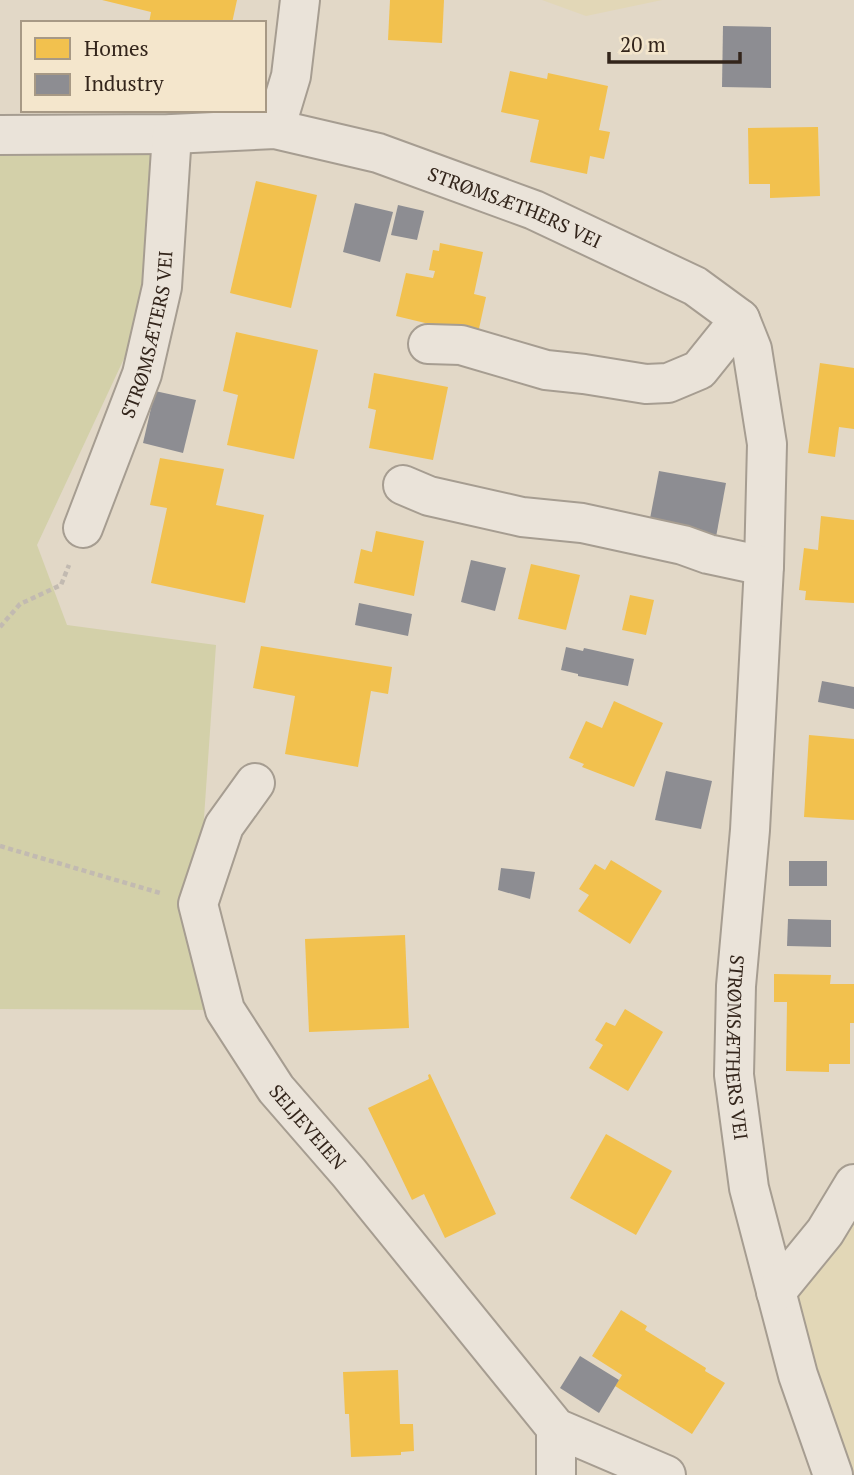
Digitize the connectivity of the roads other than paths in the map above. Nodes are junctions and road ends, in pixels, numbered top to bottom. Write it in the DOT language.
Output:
graph roads {
  1 [pos="300,0"];
  2 [pos="275,130"];
  3 [pos="172,134"];
  4 [pos="0,135"];
  5 [pos="740,319"];
  6 [pos="428,344"];
  7 [pos="403,485"];
  8 [pos="83,528"];
  9 [pos="764,566"];
  10 [pos="255,783"];
  11 [pos="854,1184"];
  12 [pos="776,1292"];
  13 [pos="556,1428"];
  14 [pos="556,1475"];
  15 [pos="666,1475"];
  16 [pos="833,1475"];
  1 -- 2 [label="street"];
  2 -- 3 [label="street, STRØMSÆTHERS VEI"];
  2 -- 5 [label="street, STRØMSÆTHERS VEI"];
  3 -- 4 [label="street, STRØMSÆTHERS VEI"];
  3 -- 8 [label="street, STRØMSÆTERS VEI"];
  5 -- 6 [label="street"];
  5 -- 9 [label="street, STRØMSÆTHERS VEI"];
  7 -- 9 [label="street"];
  9 -- 12 [label="street, STRØMSÆTHERS VEI"];
  10 -- 13 [label="street, SELJEVEIEN"];
  11 -- 12 [label="street"];
  12 -- 16 [label="street, STRØMSÆTHERS VEI"];
  13 -- 14 [label="street"];
  13 -- 15 [label="street"];
}
